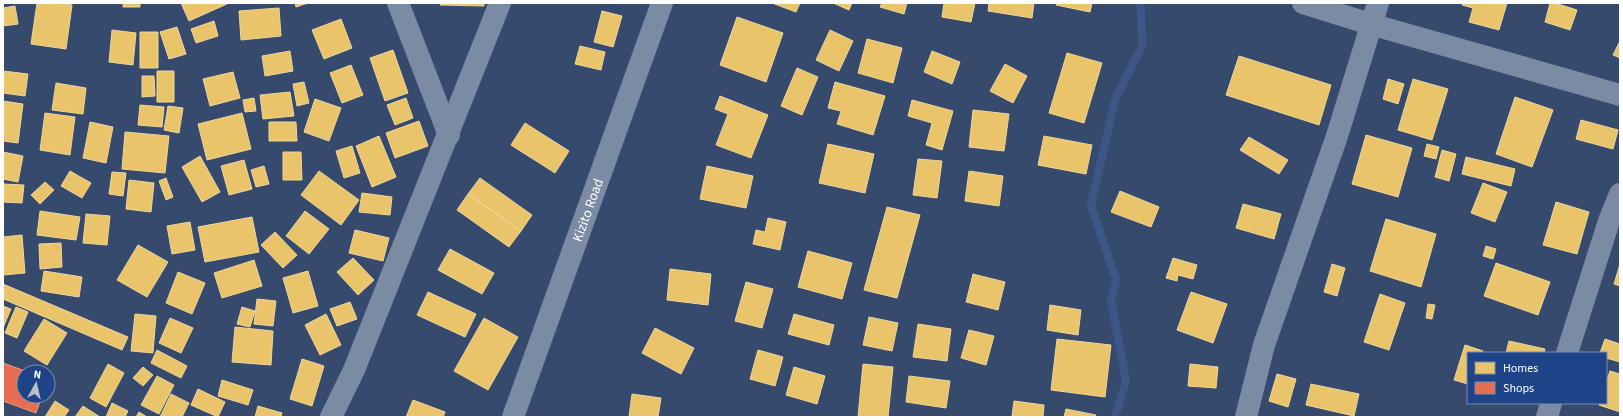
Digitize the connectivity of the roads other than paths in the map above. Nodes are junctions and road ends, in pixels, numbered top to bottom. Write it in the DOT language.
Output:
graph roads {
  1 [pos="398,3"];
  2 [pos="500,3"];
  3 [pos="662,3"];
  4 [pos="1303,3"];
  5 [pos="1378,3"];
  6 [pos="1370,24"];
  7 [pos="1620,95"];
  8 [pos="449,135"];
  9 [pos="1620,194"];
  10 [pos="1567,352"];
  11 [pos="1551,404"];
  12 [pos="331,417"];
  13 [pos="513,417"];
  14 [pos="1246,417"];
  15 [pos="1547,417"];
  1 -- 8 [label="street"];
  2 -- 8 [label="street"];
  3 -- 13 [label="street, Kizito Road"];
  4 -- 6 [label="street"];
  5 -- 6 [label="street"];
  6 -- 7 [label="street"];
  6 -- 14 [label="street"];
  8 -- 12 [label="street"];
  9 -- 10 [label="street"];
  11 -- 15 [label="street"];
}
